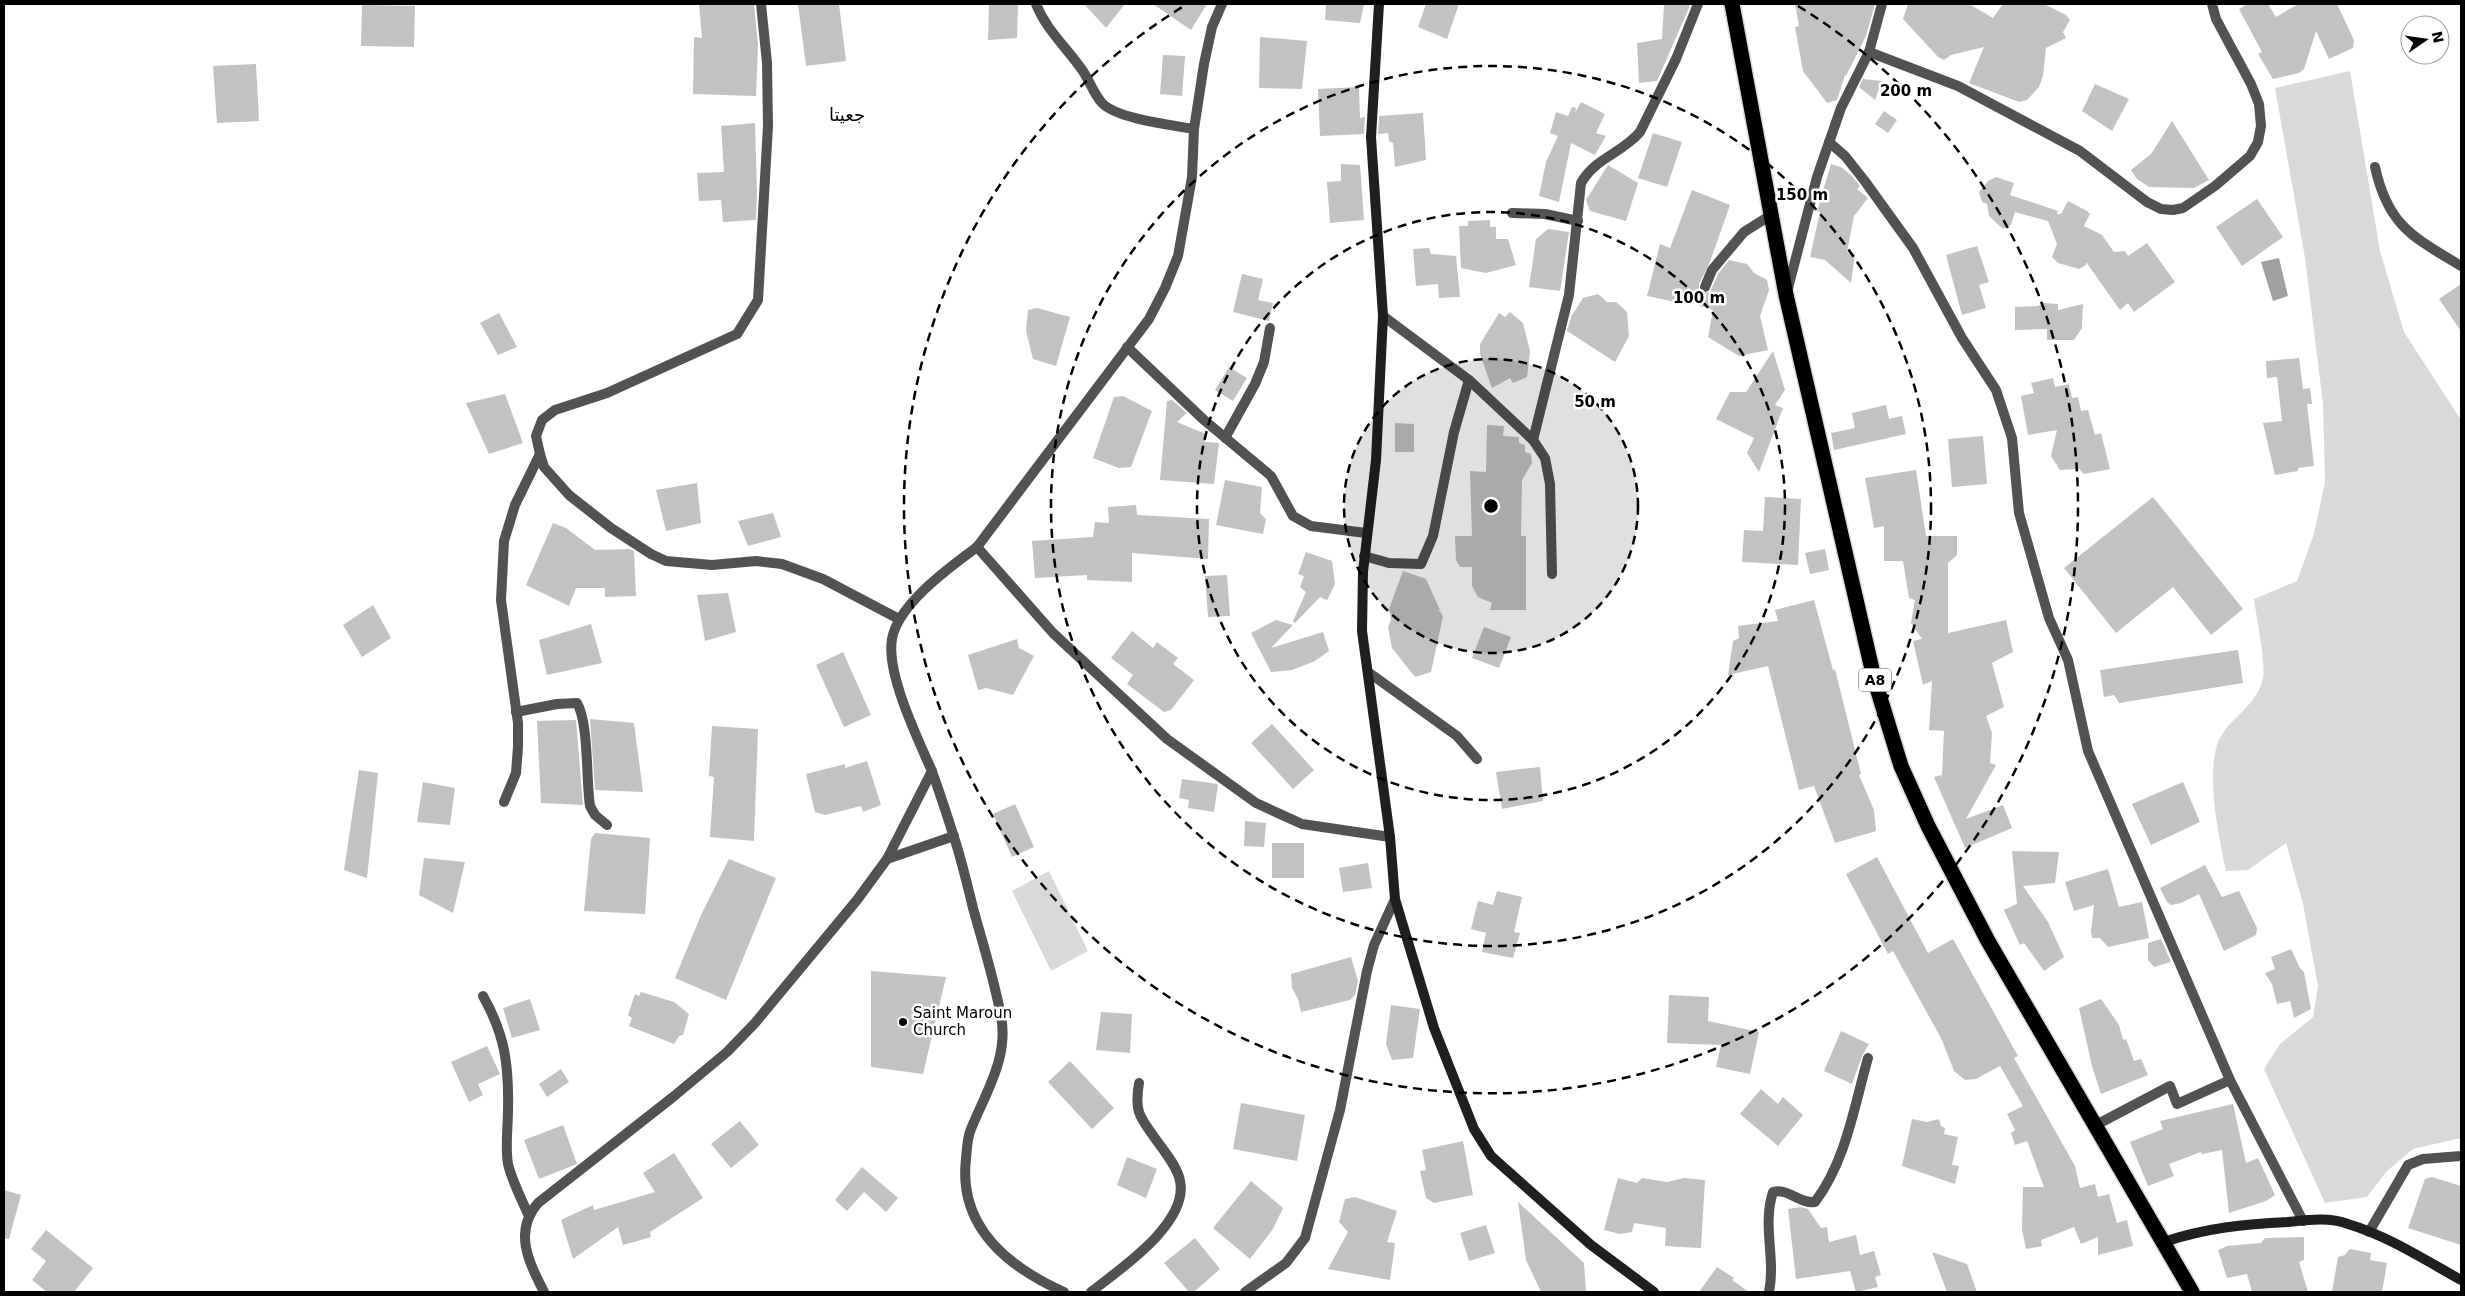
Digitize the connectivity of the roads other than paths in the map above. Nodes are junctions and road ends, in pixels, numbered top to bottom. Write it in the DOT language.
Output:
graph roads {
  1 [pos="760,4"];
  2 [pos="1036,4"];
  3 [pos="1222,4"];
  4 [pos="1379,4"];
  5 [pos="1698,4"];
  6 [pos="1732,4"];
  7 [pos="1882,4"];
  8 [pos="2212,4"];
  9 [pos="1869,52"];
  10 [pos="1194,129"];
  11 [pos="1829,142"];
  12 [pos="2375,167"];
  13 [pos="1512,213"];
  14 [pos="1771,215"];
  15 [pos="1578,221"];
  16 [pos="2461,266"];
  17 [pos="1705,287"];
  18 [pos="1786,295"];
  19 [pos="1383,316"];
  20 [pos="1270,328"];
  21 [pos="1127,347"];
  22 [pos="1469,380"];
  23 [pos="1225,438"];
  24 [pos="1533,440"];
  25 [pos="540,454"];
  26 [pos="1366,533"];
  27 [pos="978,547"];
  28 [pos="1364,556"];
  29 [pos="1552,574"];
  30 [pos="899,619"];
  31 [pos="1368,672"];
  32 [pos="516,712"];
  33 [pos="1478,759"];
  34 [pos="932,771"];
  35 [pos="504,802"];
  36 [pos="608,825"];
  37 [pos="954,836"];
  38 [pos="1390,837"];
  39 [pos="887,859"];
  40 [pos="1395,898"];
  41 [pos="482,996"];
  42 [pos="1868,1058"];
  43 [pos="2230,1080"];
  44 [pos="1139,1083"];
  45 [pos="2096,1125"];
  46 [pos="2461,1156"];
  47 [pos="528,1214"];
  48 [pos="2303,1221"];
  49 [pos="2369,1232"];
  50 [pos="2164,1242"];
  51 [pos="2461,1280"];
  52 [pos="544,1292"];
  53 [pos="1064,1292"];
  54 [pos="1091,1292"];
  55 [pos="1247,1292"];
  56 [pos="1654,1292"];
  57 [pos="1769,1292"];
  58 [pos="2192,1292"];
  1 -- 25 [label="street"];
  2 -- 10 [label="street"];
  3 -- 10 [label="street"];
  4 -- 19 [label="street"];
  5 -- 15 [label="street"];
  6 -- 14 [label="highway, A8"];
  7 -- 9 [label="street"];
  8 -- 9 [label="street"];
  9 -- 11 [label="street"];
  10 -- 21 [label="street"];
  11 -- 18 [label="street"];
  11 -- 43 [label="street"];
  12 -- 16 [label="street"];
  13 -- 15 [label="street"];
  14 -- 17 [label="street"];
  14 -- 18 [label="highway, A8"];
  15 -- 24 [label="street"];
  18 -- 45 [label="highway, A8"];
  19 -- 22 [label="street"];
  19 -- 26 [label="street"];
  20 -- 23 [label="street"];
  21 -- 23 [label="street"];
  21 -- 27 [label="street"];
  22 -- 24 [label="street"];
  22 -- 28 [label="street"];
  23 -- 26 [label="street"];
  24 -- 29 [label="street"];
  25 -- 30 [label="street"];
  25 -- 32 [label="street"];
  26 -- 28 [label="street"];
  27 -- 30 [label="street"];
  27 -- 38 [label="street"];
  28 -- 31 [label="street"];
  30 -- 34 [label="street"];
  31 -- 33 [label="street"];
  31 -- 38 [label="street"];
  32 -- 35 [label="street"];
  32 -- 36 [label="street"];
  34 -- 37 [label="street"];
  34 -- 39 [label="street"];
  37 -- 39 [label="street"];
  37 -- 53 [label="street"];
  38 -- 40 [label="street"];
  39 -- 47 [label="street"];
  40 -- 55 [label="street"];
  40 -- 56 [label="street"];
  41 -- 47 [label="street"];
  42 -- 57 [label="street"];
  43 -- 45 [label="street"];
  43 -- 48 [label="street"];
  44 -- 54 [label="street"];
  45 -- 50 [label="highway, A8"];
  46 -- 49 [label="street"];
  47 -- 52 [label="street"];
  48 -- 49 [label="street"];
  48 -- 50 [label="street"];
  49 -- 51 [label="street"];
  50 -- 58 [label="highway, A8"];
}
